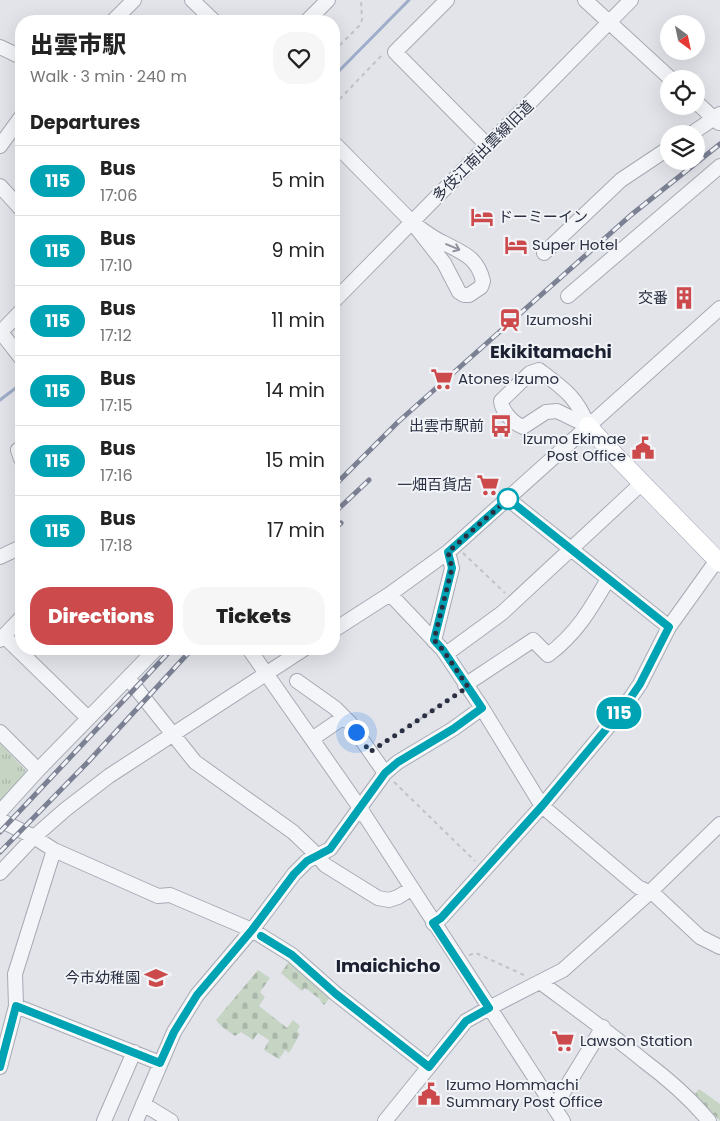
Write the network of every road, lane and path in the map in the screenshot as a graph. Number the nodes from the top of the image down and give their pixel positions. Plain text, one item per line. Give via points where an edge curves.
1 (134, 0) edge
2 (192, 0) edge
3 (361, 0) edge
4 (447, 0) edge
5 (585, 0) edge
6 (631, 0) edge
7 (326, 1) edge
8 (119, 15) edge
9 (208, 15) edge
10 (313, 15) edge
11 (609, 23) junction
12 (340, 45) edge
13 (0, 47) edge
14 (15, 54) edge
15 (661, 70) edge
16 (705, 109) edge
17 (718, 118) edge
18 (15, 125) edge
19 (705, 125) edge
20 (0, 146) edge
21 (488, 146) junction
22 (340, 149) edge
23 (660, 154) edge
24 (720, 166) edge
25 (0, 186) edge
26 (15, 202) edge
27 (412, 222) junction
28 (544, 252) dead end
29 (340, 295) edge
30 (568, 296) dead end
31 (720, 308) edge
32 (15, 317) edge
33 (0, 332) edge
34 (15, 351) edge
35 (588, 426) junction
36 (642, 483) junction
37 (508, 499) junction
38 (451, 549) junction
39 (570, 549) junction
40 (15, 550) edge
41 (0, 558) edge
42 (718, 561) edge
43 (608, 579) junction
44 (390, 594) junction
45 (514, 601) junction
46 (15, 624) edge
47 (340, 626) edge
48 (669, 627) junction
49 (2, 638) edge
50 (434, 640) junction
51 (15, 650) edge
52 (446, 654) junction
53 (20, 655) edge
54 (150, 655) edge
55 (254, 655) edge
56 (294, 655) edge
57 (267, 672) junction
58 (128, 678) junction
59 (297, 681) dead end
60 (466, 686) junction
61 (482, 708) junction
62 (344, 717) junction
63 (88, 718) junction
64 (0, 732) edge
65 (173, 733) junction
66 (312, 739) junction
67 (370, 752) junction
68 (38, 770) junction
69 (385, 773) junction
70 (542, 806) junction
71 (360, 808) junction
72 (0, 812) edge
73 (0, 820) edge
74 (720, 824) edge
75 (34, 837) junction
76 (54, 850) junction
77 (317, 854) junction
78 (484, 870) junction
79 (0, 873) edge
80 (412, 889) junction
81 (649, 893) junction
82 (433, 923) junction
83 (252, 930) junction
84 (720, 947) edge
85 (457, 959) junction
86 (540, 982) junction
87 (16, 1006) junction
88 (489, 1008) junction
89 (604, 1027) junction
90 (134, 1052) junction
91 (160, 1063) junction
92 (0, 1067) edge
93 (429, 1067) junction
94 (143, 1104) junction
95 (556, 1115) edge
96 (104, 1121) edge
97 (136, 1121) edge
98 (171, 1121) edge
99 (385, 1121) edge
100 (709, 1121) edge

1 - 8 street
2 - 9 street
3 - 12 path via 360,25
4 - 21 street via 395,52
5 - 11 street
6 - 11 street, 多伎江南出雲線旧道
7 - 10 street
11 - 15 street
11 - 21 street, 多伎江南出雲線旧道
13 - 14 street
16 - 17 street
17 - 19 street
18 - 20 street
21 - 27 street, 多伎江南出雲線旧道
22 - 27 street
23 - 28 street via 621,180
24 - 30 street
25 - 26 street
27 -> 27 street via 472,259 481,271 481,287 469,295 459,292 444,263
27 - 29 street, 多伎江南出雲線旧道
31 - 35 street
32 - 33 street
33 - 34 street
35 - 35 street via 557,410 546,412 523,427 516,425 502,408 501,401 530,373 539,370 564,388 581,408
35 - 36 main road
35 - 37 street
36 - 39 street
36 - 42 main road
37 - 38 street
37 - 39 street
38 - 44 street
38 - 45 path
38 - 50 street via 452,568
39 - 43 street
39 - 45 street
40 - 41 street
42 - 48 street
43 - 48 street
43 - 60 street via 584,619 548,656 533,640
44 - 47 street
44 - 50 street
45 - 52 street
46 - 49 street
48 - 70 street via 640,684 623,709
49 - 51 street
50 - 52 street
52 - 60 street
53 - 63 street
54 - 58 street
55 - 57 street
56 - 57 street
57 - 65 street
57 - 66 street
58 - 63 street
58 - 65 street
59 - 62 street
60 - 61 street
60 - 67 path
61 - 69 street
61 - 70 street
62 - 66 street
62 - 67 street
63 - 68 street
64 - 68 street
65 - 75 street via 109,776
65 - 77 street via 195,762 293,832
66 - 71 street
67 - 69 street
68 - 72 street
69 - 71 street
69 - 78 path
70 - 78 street
70 - 81 street
71 - 77 street via 330,849
71 - 80 street
73 - 75 street
74 - 81 street
75 - 76 street
75 - 79 street
76 - 83 street via 158,896 170,895
76 - 87 street via 15,974
77 - 80 street via 325,865 378,898 398,898
77 - 83 street via 294,874
78 - 82 street
80 - 82 street
81 - 84 street via 700,937
81 - 86 street via 562,970
82 - 85 street
83 - 91 street via 197,995 174,1032
83 - 93 street via 292,955
85 - 86 path via 476,953
85 - 88 street
86 - 88 street
86 - 89 street
87 - 90 street
87 - 92 street
88 - 93 street via 466,1021
88 - 95 street
89 - 95 street via 559,1099
89 - 100 street via 674,1085
90 - 91 street
90 - 96 street
91 - 94 street
93 - 99 street
94 - 97 street
94 - 98 street

